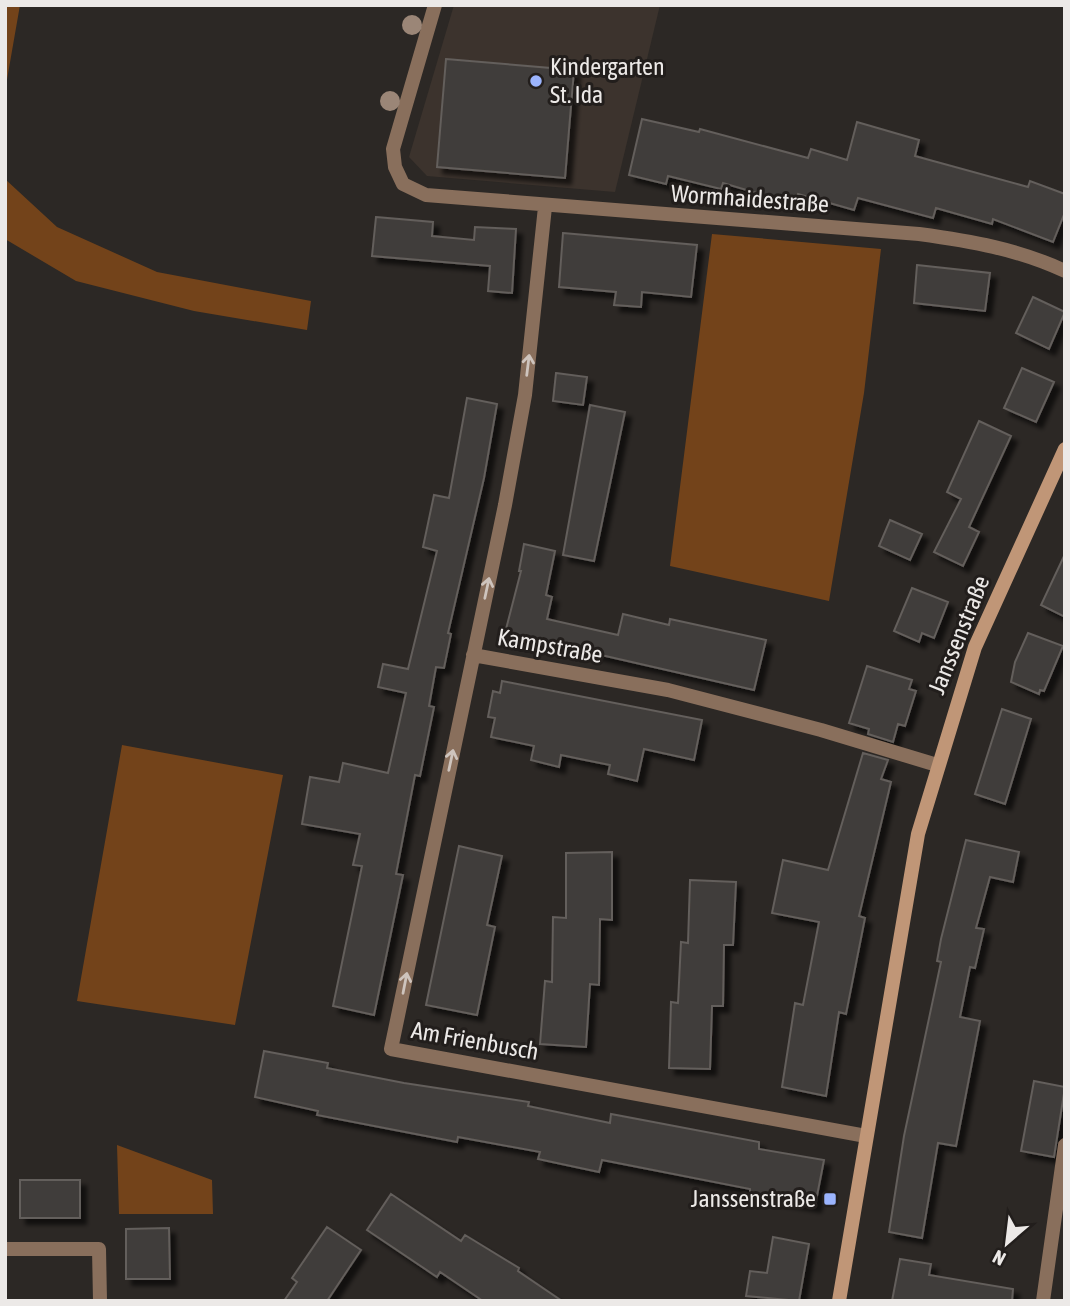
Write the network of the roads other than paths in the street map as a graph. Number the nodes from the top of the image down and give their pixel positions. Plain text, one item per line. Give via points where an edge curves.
1 (435, 5) edge
2 (545, 206) junction
3 (1065, 271) edge
4 (1065, 449) edge
5 (473, 655) junction
6 (937, 765) junction
7 (866, 1136) junction
8 (1065, 1146) edge
9 (5, 1249) edge
10 (100, 1301) edge
11 (839, 1301) edge
12 (1043, 1301) edge

1 - 2 street, Wormhaidestraße via 393,149 403,184 426,195
2 - 3 street, Wormhaidestraße via 919,234 980,243
5 -> 2 street, Kampstraße via 525,396
4 - 6 main road, Janssenstraße via 975,647
5 - 6 street, Kampstraße via 668,690
7 -> 5 street, Am Frienbusch via 391,1049
6 - 7 main road, Janssenstraße via 905,901
7 - 11 main road, Janssenstraße
8 - 12 street
9 - 10 street via 99,1249

